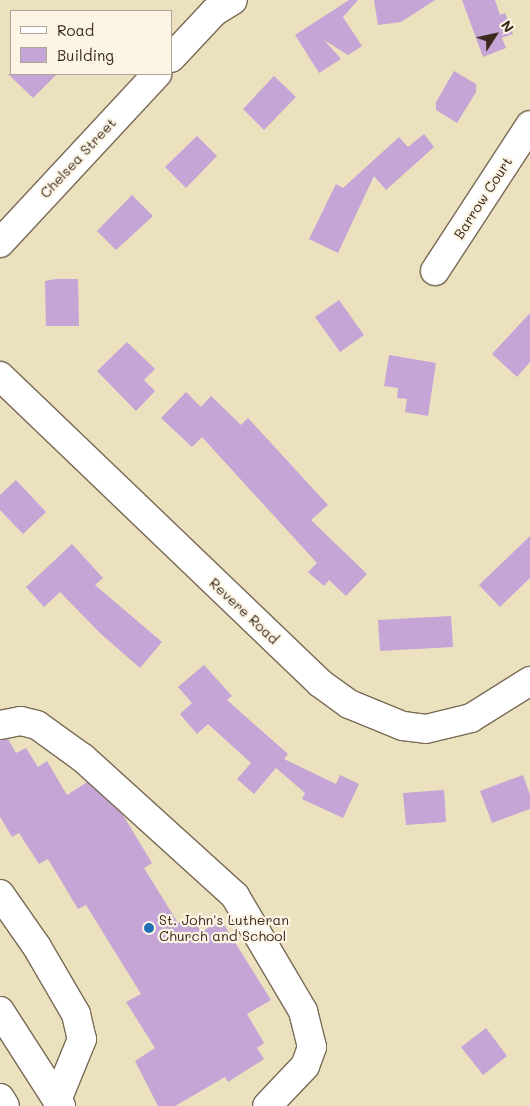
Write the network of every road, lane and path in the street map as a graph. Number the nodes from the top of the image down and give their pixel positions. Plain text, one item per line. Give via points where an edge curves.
1 (218, 4) edge
2 (172, 57) edge
3 (156, 75) edge
4 (530, 125) edge
5 (0, 243) edge
6 (435, 271) dead end
7 (0, 376) edge
8 (530, 681) edge
9 (0, 725) edge
10 (0, 894) edge
11 (0, 1012) edge
12 (0, 1098) edge
13 (59, 1103) edge
14 (5, 1106) edge
15 (267, 1106) edge

1 - 2 street
3 - 5 street, Chelsea Street
4 - 6 street, Barrow Court
7 - 8 street, Revere Road via 320,683 349,704 403,726 448,726 470,718
9 - 15 street via 21,721 37,725 83,758 236,896 303,1011 312,1047 305,1066
10 - 13 street via 76,1014 82,1039
11 - 13 street
12 - 14 street

